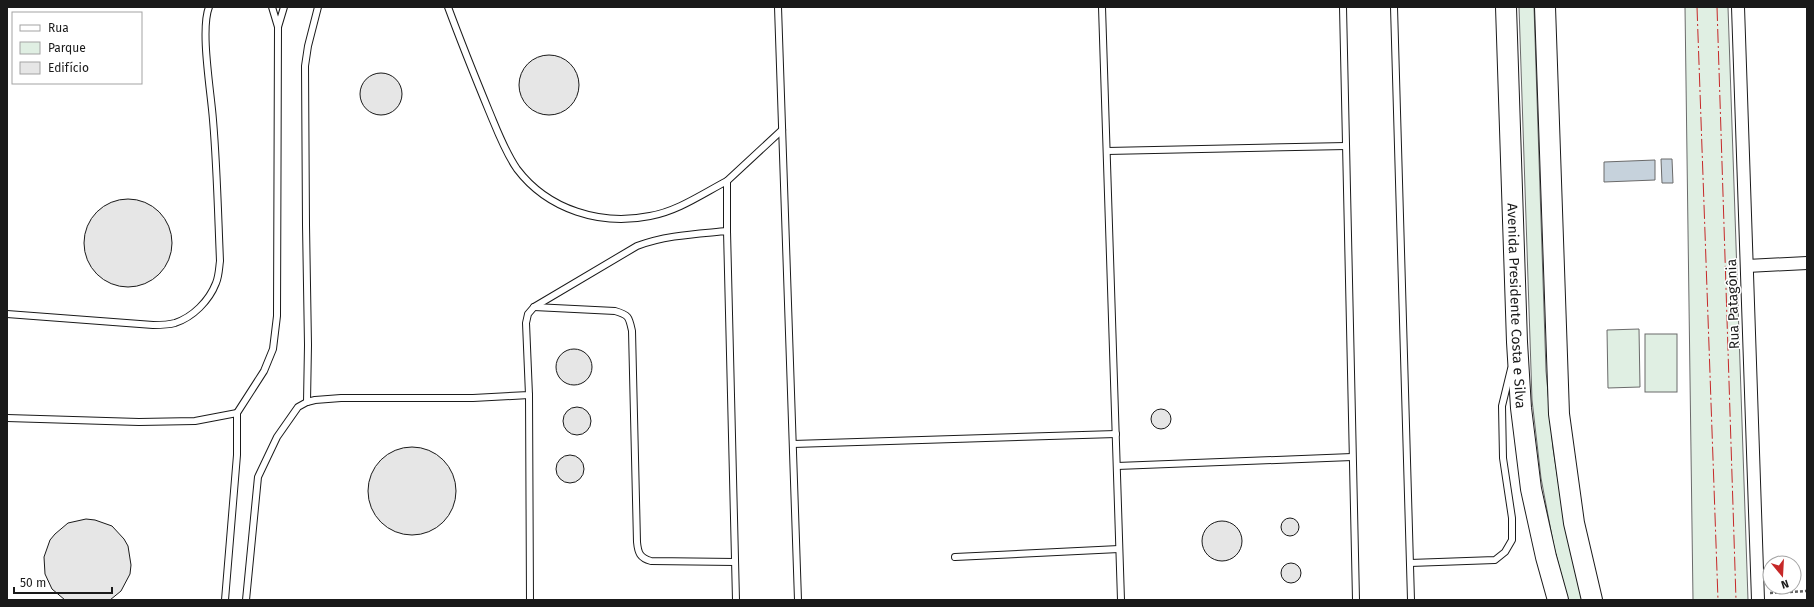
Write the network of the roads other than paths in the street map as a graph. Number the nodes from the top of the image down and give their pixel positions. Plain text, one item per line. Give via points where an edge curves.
1 (209, 7) edge
2 (272, 7) edge
3 (284, 7) edge
4 (318, 7) edge
5 (448, 7) edge
6 (778, 7) edge
7 (1102, 7) edge
8 (1344, 7) edge
9 (1394, 7) edge
10 (1506, 7) edge
11 (1545, 7) edge
12 (1738, 7) edge
13 (278, 27) junction
14 (782, 130) junction
15 (1346, 146) junction
16 (1107, 151) junction
17 (727, 181) junction
18 (727, 231) junction
19 (1807, 263) edge
20 (1747, 266) junction
21 (534, 307) junction
22 (7, 314) edge
23 (1517, 342) junction
24 (529, 395) junction
25 (307, 402) junction
26 (237, 413) junction
27 (7, 418) edge
28 (1116, 434) junction
29 (793, 444) junction
30 (1352, 457) junction
31 (1117, 466) junction
32 (1119, 550) junction
33 (955, 557) dead end
34 (735, 562) junction
35 (1410, 563) junction
36 (1758, 597) edge
37 (225, 600) edge
38 (246, 600) edge
39 (530, 600) edge
40 (736, 600) edge
41 (798, 600) edge
42 (1121, 600) edge
43 (1356, 600) edge
44 (1411, 600) edge
45 (1558, 600) edge
46 (1592, 600) edge

1 - 22 lane via 206,13 206,30 220,261 217,282 211,294 200,308 188,317 173,323 153,325
2 - 13 lane
3 - 13 lane
4 - 25 lane via 305,66
5 - 17 lane via 501,138 517,169 541,193 567,209 595,217 622,220 651,216 678,207
6 - 14 lane
7 - 16 lane
8 - 15 lane
9 - 35 lane
10 - 23 highway, Avenida Presidente Costa e Silva
11 - 46 highway via 1559,414 1573,516
12 - 20 street, Rua Patagônia
13 - 26 lane via 277,316 274,349 264,371
14 - 17 lane
14 - 29 lane
15 - 16 lane
15 - 30 lane
16 - 28 lane
17 - 18 lane
18 - 21 lane via 672,236 644,243
18 - 34 lane
19 - 20 street
20 - 36 street, Rua Patagônia
21 - 24 lane via 528,314 526,323
21 - 34 lane via 615,311 625,314 629,319 632,331 638,551 643,559 651,562
23 - 35 lane via 1502,406 1503,458 1512,518 1512,540 1505,552 1495,560
23 - 45 highway, Avenida Presidente Costa e Silva via 1525,452 1540,529
24 - 25 lane via 473,398 341,398
24 - 39 lane
25 - 38 lane via 298,407 277,437 258,477
26 - 27 lane via 194,421
26 - 37 lane via 237,455
28 - 29 lane
28 - 31 lane
29 - 41 lane
30 - 31 lane
30 - 43 lane
31 - 32 lane
32 - 33 lane
32 - 42 lane
34 - 40 lane
35 - 44 lane

